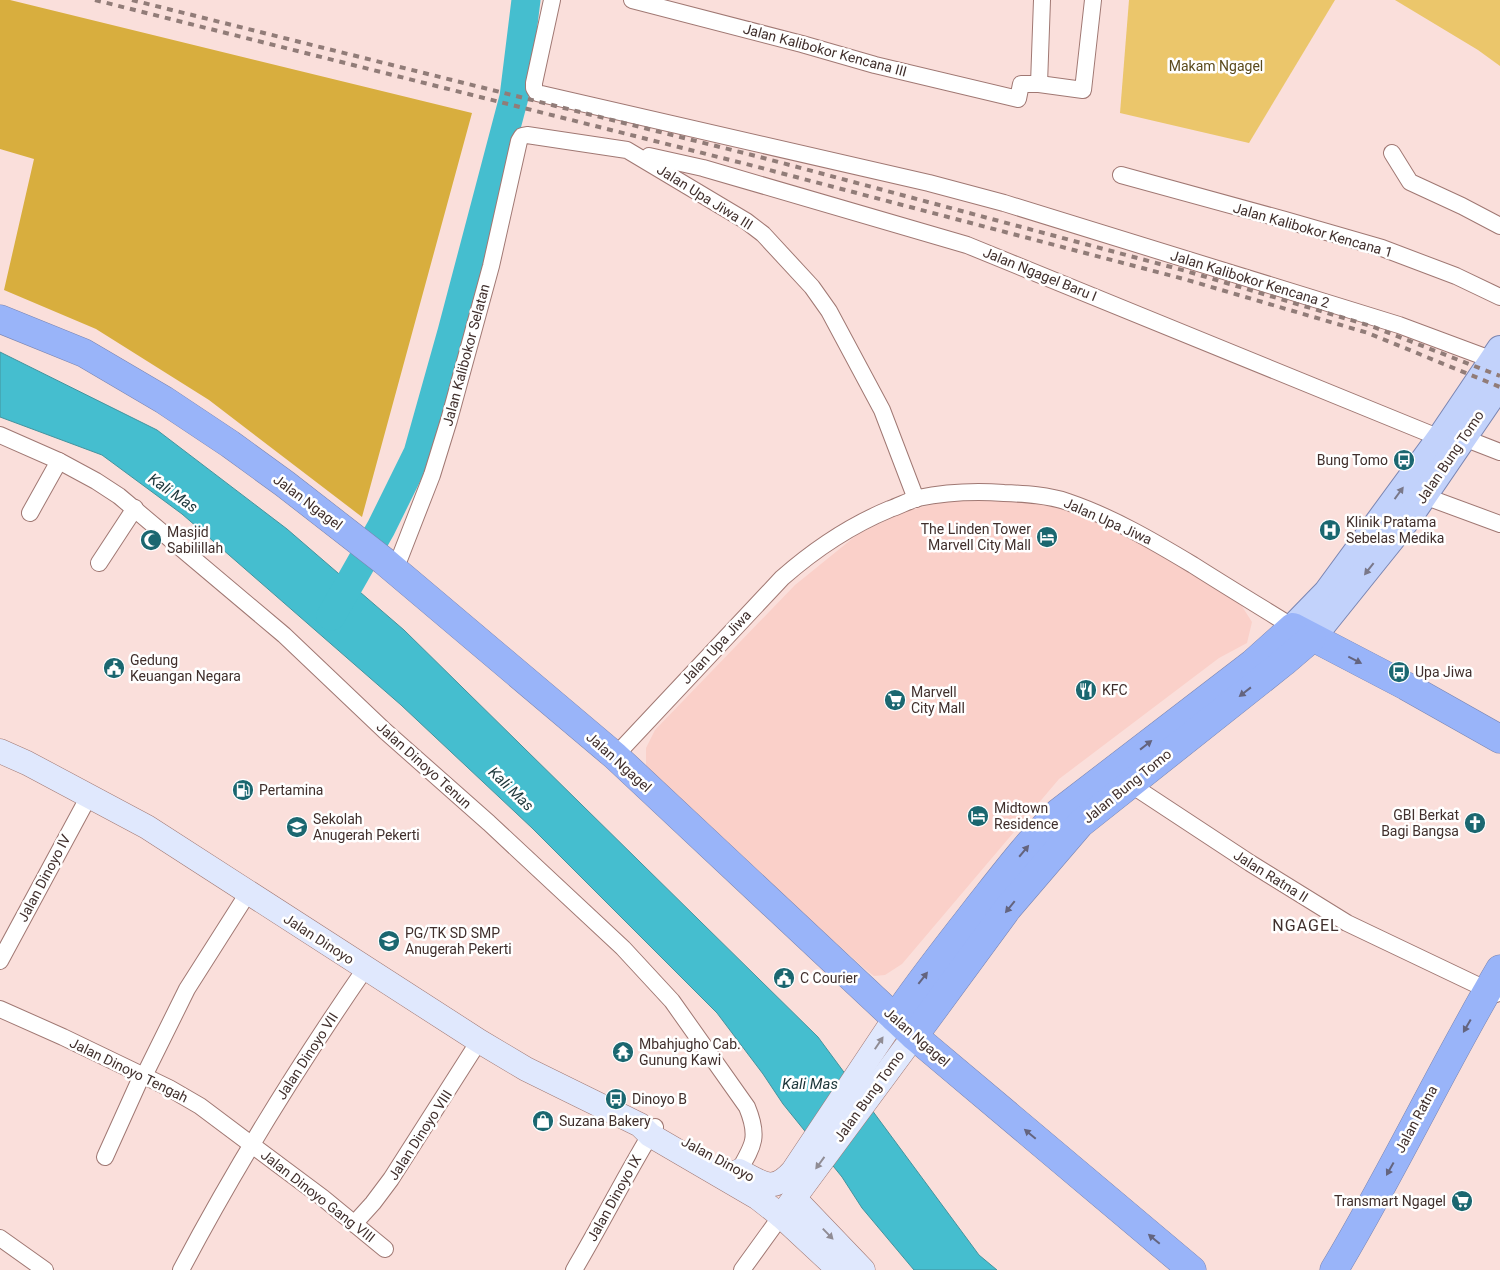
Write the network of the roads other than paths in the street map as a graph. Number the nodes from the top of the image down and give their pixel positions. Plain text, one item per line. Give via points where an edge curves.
1 (552, 0) edge
2 (632, 0) edge
3 (1042, 0) edge
4 (1093, 0) edge
5 (1039, 84) junction
6 (522, 136) joint
7 (627, 150) junction
8 (1392, 153) dead end
9 (1122, 175) dead end
10 (1500, 226) edge
11 (1500, 297) edge
12 (0, 319) edge
13 (1498, 364) edge
14 (0, 434) edge
15 (1452, 438) junction
16 (1500, 452) edge
17 (59, 461) junction
18 (1424, 496) junction
19 (916, 499) junction
20 (135, 508) junction
21 (30, 513) dead end
22 (1500, 524) edge
23 (99, 563) dead end
24 (390, 566) junction
25 (1302, 632) junction
26 (1500, 738) edge
27 (0, 751) edge
28 (614, 756) junction
29 (1130, 784) junction
30 (89, 796) junction
31 (248, 893) junction
32 (0, 960) edge
33 (365, 969) junction
34 (1496, 985) edge
35 (0, 1009) edge
36 (905, 1027) junction
37 (479, 1041) junction
38 (143, 1076) junction
39 (648, 1129) junction
40 (251, 1144) junction
41 (104, 1157) dead end
42 (739, 1170) junction
43 (793, 1192) junction
44 (354, 1224) junction
45 (0, 1238) edge
46 (385, 1249) dead end
47 (45, 1270) edge
48 (181, 1270) edge
49 (574, 1270) edge
50 (742, 1270) edge
51 (839, 1270) edge
52 (863, 1270) edge
53 (1192, 1270) edge
54 (1334, 1270) edge

1 - 13 street, Jalan Kalibokor Kencana 2 via 534,83 537,93 1004,203 1399,325
2 - 5 street, Jalan Kalibokor Kencana III via 875,66 1018,98 1021,84
3 - 5 street
4 - 5 street via 1085,88
6 - 7 street, Jalan Upa Jiwa III
6 - 24 street, Jalan Kalibokor Selatan via 449,420 432,475
7 - 15 street, Jalan Ngagel Baru I via 703,168 967,244
7 - 19 street, Jalan Upa Jiwa III via 755,227 812,287 829,311 882,410
8 - 10 street via 1410,182
9 - 11 street, Jalan Kalibokor Kencana 1 via 1382,248 1456,276
12 - 24 highway, Jalan Ngagel via 84,353 164,400 230,444
13 - 15 main road, Jalan Bung Tomo
14 - 17 street, Jalan Dinoyo Tenun
15 - 16 street, Jalan Ngagel Baru I
15 - 18 main road, Jalan Bung Tomo
25 -> 15 main road, Jalan Bung Tomo via 1327,592
17 - 20 street, Jalan Dinoyo Tenun
17 - 21 street
18 - 22 street
18 -> 25 main road, Jalan Bung Tomo via 1362,578
19 - 25 street, Jalan Upa Jiwa via 982,492 1035,495 1069,502 1150,540
19 - 28 street, Jalan Upa Jiwa via 849,529 803,560 782,578
20 - 23 street
20 - 42 street, Jalan Dinoyo Tenun via 284,635 385,732 548,877 641,967 672,1001 747,1107 755,1136 752,1149
24 - 28 highway, Jalan Ngagel
25 -> 26 highway, Jalan Upa Jiwa
25 -> 29 highway, Jalan Bung Tomo via 1284,662
36 -> 25 highway, Jalan Bung Tomo via 915,989 996,884 1059,812 1253,663
27 - 30 main road, Jalan Dinoyo
28 - 36 highway, Jalan Ngagel
29 - 34 street, Jalan Ratna II via 1347,923
29 -> 36 highway, Jalan Bung Tomo via 1080,824
30 - 31 main road, Jalan Dinoyo via 147,827
30 - 32 street, Jalan Dinoyo IV
31 - 33 main road, Jalan Dinoyo
31 - 38 street via 187,989
33 - 37 main road, Jalan Dinoyo
33 - 40 street, Jalan Dinoyo VII
34 -> 54 highway, Jalan Ratna via 1438,1078
35 - 38 street, Jalan Dinoyo Tengah
36 - 43 main road, Jalan Bung Tomo
53 -> 36 highway, Jalan Ngagel
37 - 39 main road, Jalan Dinoyo via 526,1069
37 - 44 street, Jalan Dinoyo VIII via 391,1179
38 - 40 street, Jalan Dinoyo Tengah via 200,1106
38 - 41 street
39 - 42 main road, Jalan Dinoyo
39 - 43 main road, Jalan Dinoyo via 758,1198
39 - 49 street, Jalan Dinoyo IX via 603,1221
40 - 44 street, Jalan Dinoyo Gang VIII
40 - 48 street, Jalan Dinoyo VII
42 - 43 main road, Jalan Dinoyo via 761,1182 776,1184 783,1181
43 - 50 street
43 - 51 main road
43 -> 52 main road
44 - 46 street, Jalan Dinoyo Gang VIII
45 - 47 street

